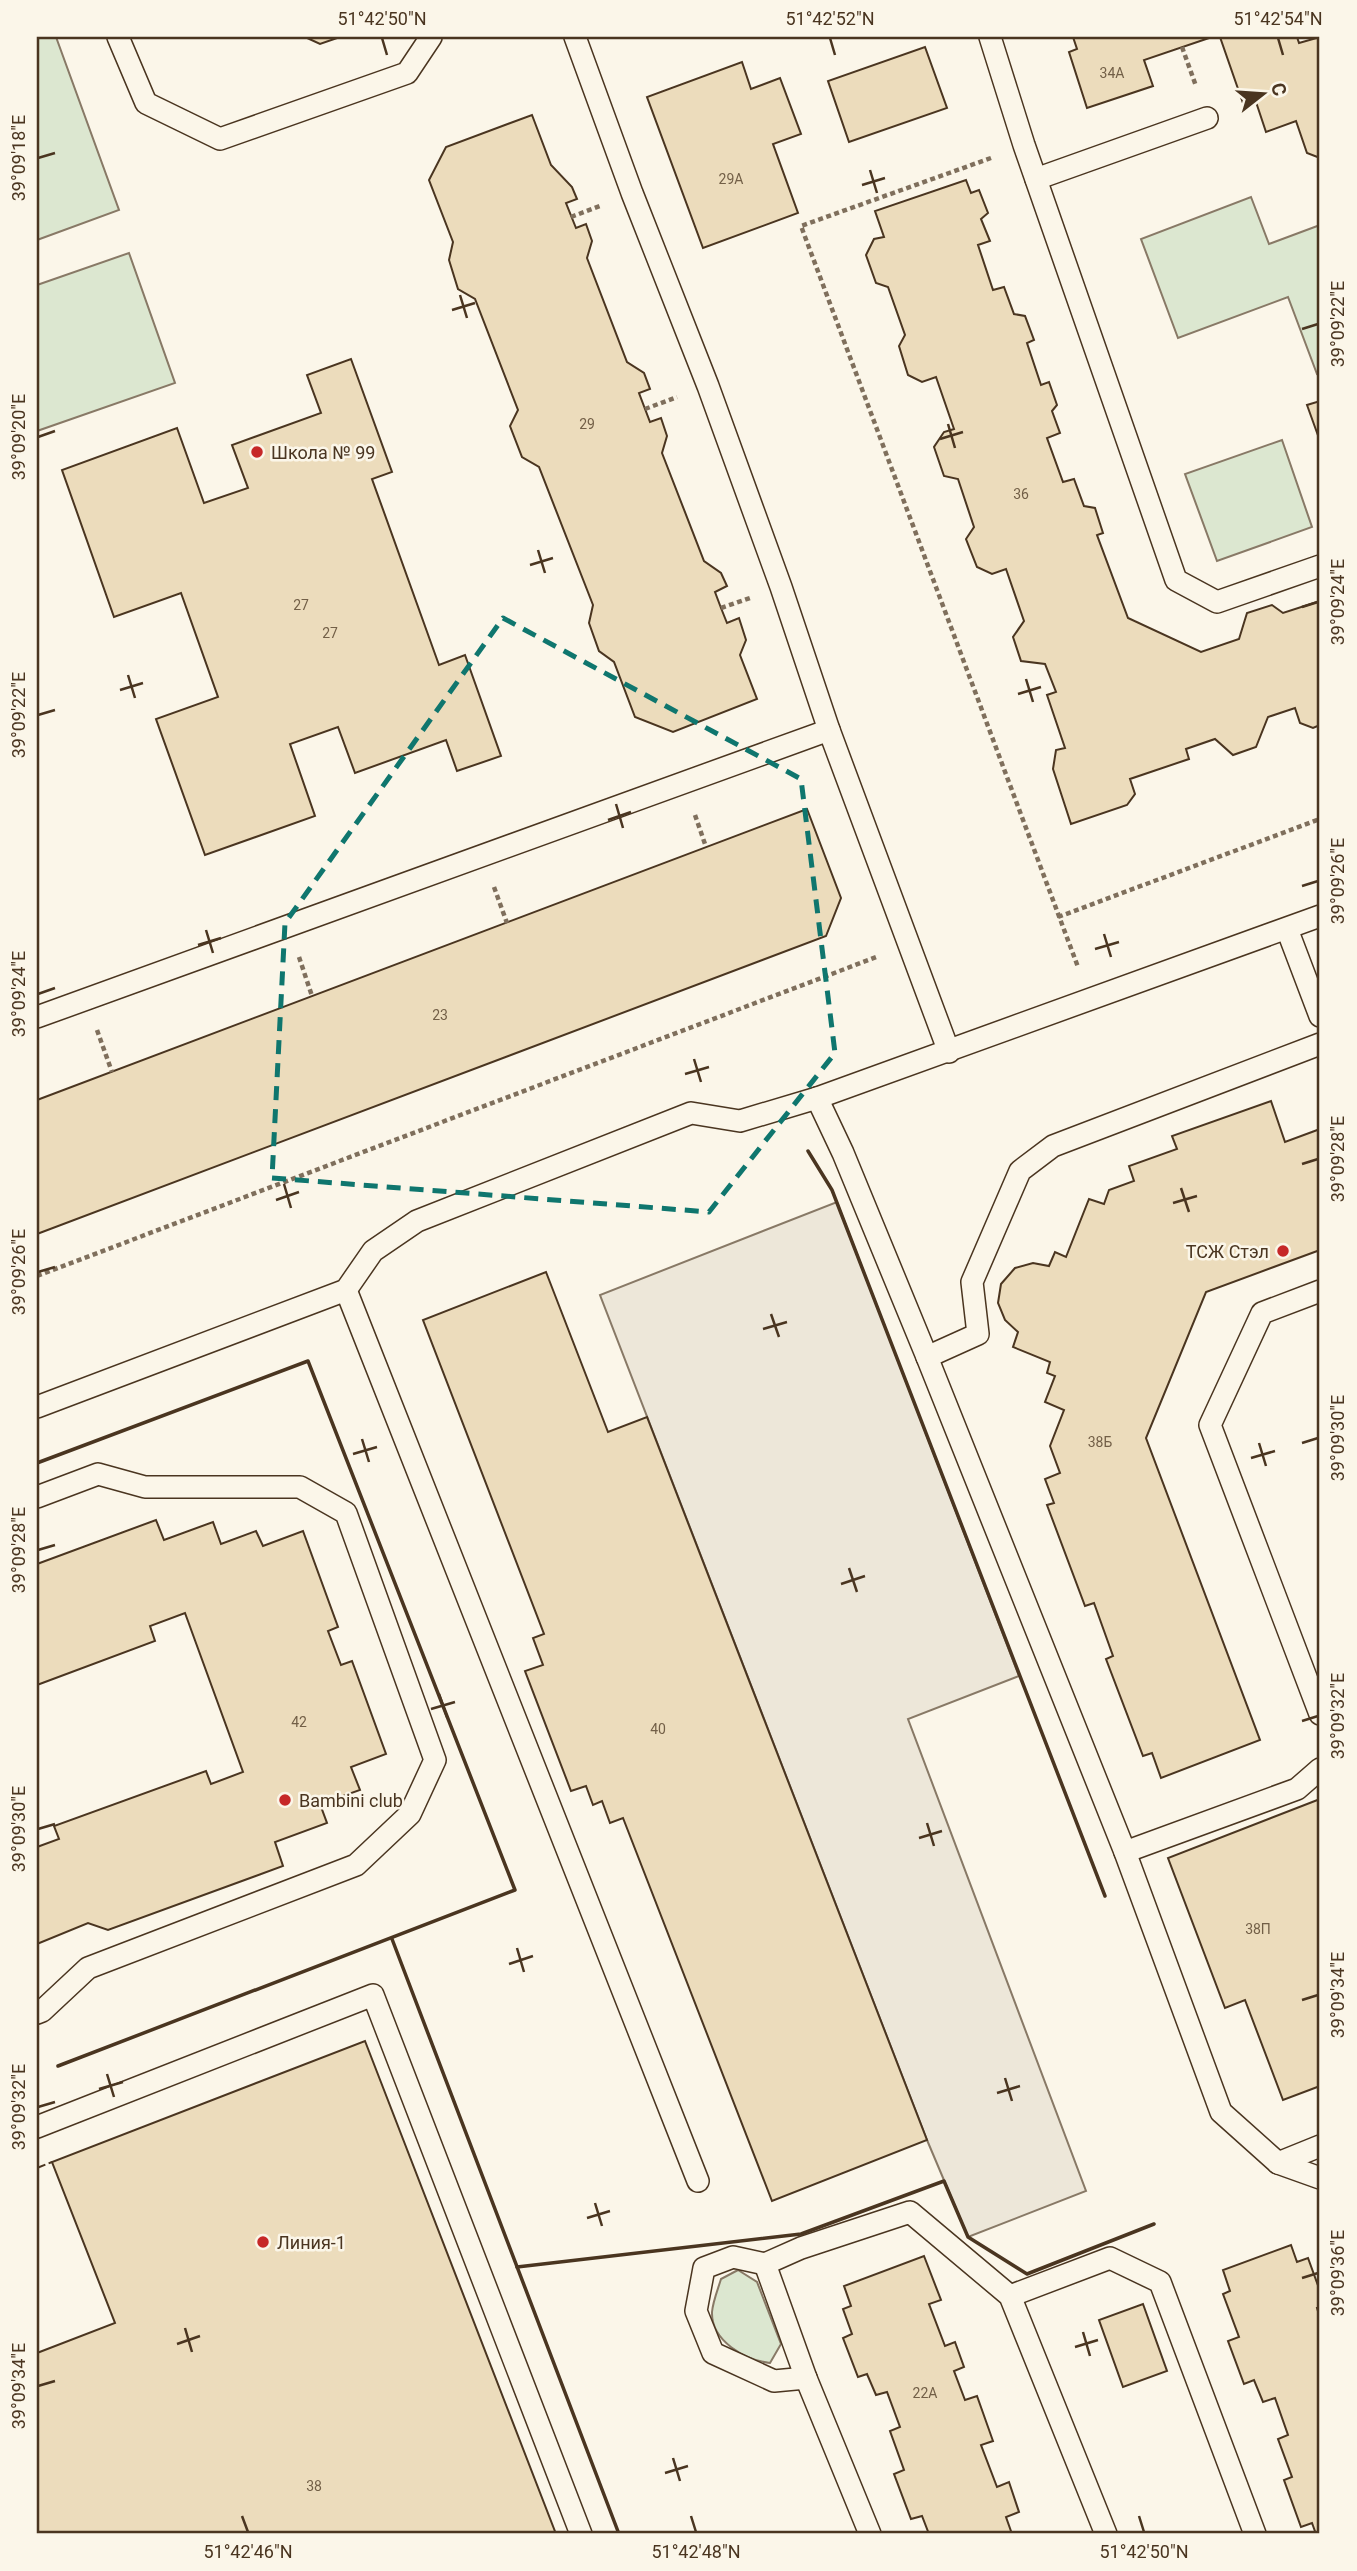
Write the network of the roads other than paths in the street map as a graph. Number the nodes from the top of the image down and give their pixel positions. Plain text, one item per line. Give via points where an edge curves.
1 (118, 37) edge
2 (431, 37) edge
3 (575, 37) edge
4 (990, 37) edge
5 (1207, 118) dead end
6 (1037, 179) junction
7 (1320, 566) edge
8 (829, 730) junction
9 (1320, 916) edge
10 (1287, 929) junction
11 (1320, 1016) edge
12 (37, 1017) edge
13 (1320, 1044) edge
14 (949, 1052) junction
15 (817, 1098) junction
16 (345, 1290) junction
17 (1320, 1291) edge
18 (927, 1357) junction
19 (37, 1406) edge
20 (37, 1497) edge
21 (1320, 1714) edge
22 (1320, 1769) edge
23 (1125, 1852) junction
24 (37, 2013) edge
25 (37, 2127) edge
26 (1320, 2146) edge
27 (1278, 2162) junction
28 (1320, 2178) edge
29 (698, 2182) dead end
30 (765, 2264) junction
31 (1010, 2296) junction
32 (806, 2378) junction
33 (581, 2534) edge
34 (870, 2534) edge
35 (1106, 2534) edge
36 (1255, 2534) edge

1 - 2 lane via 146,103 220,139 407,73
3 - 8 lane via 781,587
4 - 6 lane
5 - 6 lane
6 - 7 lane via 1176,580 1217,602
8 - 12 lane
8 - 14 lane
9 - 10 lane
10 - 11 lane
10 - 14 lane
13 - 18 lane via 1054,1146 1020,1171 972,1282 978,1334
14 - 15 lane
15 - 16 lane via 740,1121 691,1114 417,1222 373,1251
15 - 18 lane
16 - 19 lane
16 - 29 lane
17 - 21 lane via 1262,1313 1210,1425
18 - 23 lane
20 - 24 lane via 99,1474 145,1487 300,1487 346,1513 435,1760 410,1814 356,1865 88,1968
22 - 23 lane via 1297,1789
23 - 27 lane via 1221,2112
25 - 33 lane via 373,1995
26 - 27 lane
27 - 28 lane
30 - 31 lane via 910,2212
30 - 32 lane
30 - 32 lane via 733,2257 704,2268 696,2311 713,2353 774,2381
31 - 35 lane
31 - 36 lane via 1110,2258 1160,2282
32 - 34 lane

